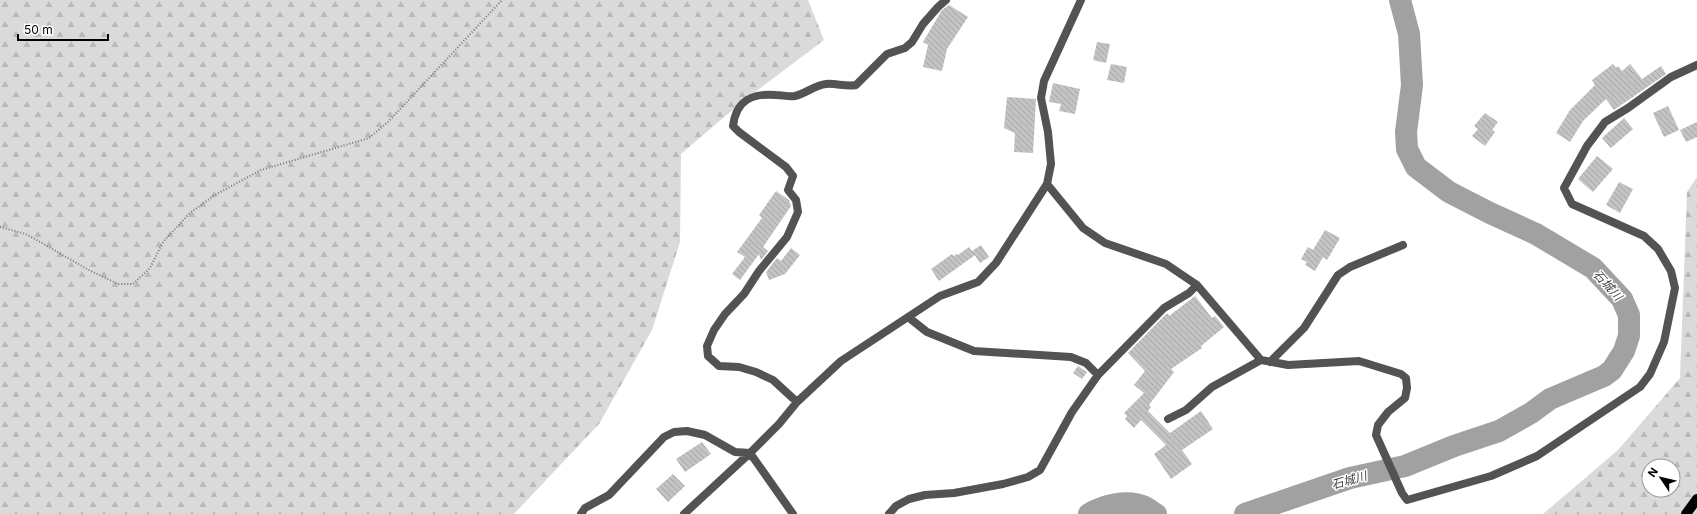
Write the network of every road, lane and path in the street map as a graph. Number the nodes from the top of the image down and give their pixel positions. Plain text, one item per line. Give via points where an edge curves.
1 (502, 0) edge
2 (946, 0) edge
3 (1081, 0) edge
4 (1697, 65) edge
5 (1047, 184) junction
6 (0, 227) edge
7 (1403, 245) dead end
8 (1197, 285) junction
9 (908, 317) junction
10 (1261, 360) junction
11 (1270, 362) junction
12 (1098, 375) junction
13 (797, 402) junction
14 (1168, 419) dead end
15 (750, 453) junction
16 (1697, 499) edge
17 (581, 514) edge
18 (684, 514) edge
19 (794, 514) edge
20 (889, 514) edge
21 (1686, 514) edge

1 - 6 path via 388,122 369,138 260,170 215,195 190,213 167,237 150,268 134,284 118,284 88,270 26,234
2 - 13 street via 923,24 912,42 905,48 887,54 856,85 825,84 794,96 757,96 743,101 739,107 733,126 786,167 793,176 788,190 796,200 798,212 787,237 714,330 707,346 708,356 718,366 739,367 773,380
3 - 5 street via 1044,81 1041,98 1051,164
4 - 11 street via 1671,77 1605,122 1587,146 1564,188 1572,204 1644,236 1658,249 1671,271 1675,288 1664,342 1650,374 1640,387 1537,456 1491,476 1407,500 1376,435 1378,425 1388,412 1405,398 1408,388 1406,378 1401,374 1359,361 1288,365
5 - 8 street via 1083,228 1105,243 1166,264
5 - 9 street via 996,262 978,282 940,296
7 - 11 street via 1350,267 1338,275 1304,328
8 - 10 street
8 - 12 street via 1164,308
9 - 12 street via 927,332 974,351 1071,357 1086,363
9 - 13 street via 841,361
10 - 11 street
10 - 14 street via 1212,387 1186,410
12 - 20 street via 1072,412 1040,470 1028,477 1003,484 909,499 896,506
13 - 15 street
15 - 17 street via 735,452 705,435 688,430 674,432 664,437 610,495 585,508
15 - 18 street
15 - 19 street
16 - 21 main road

